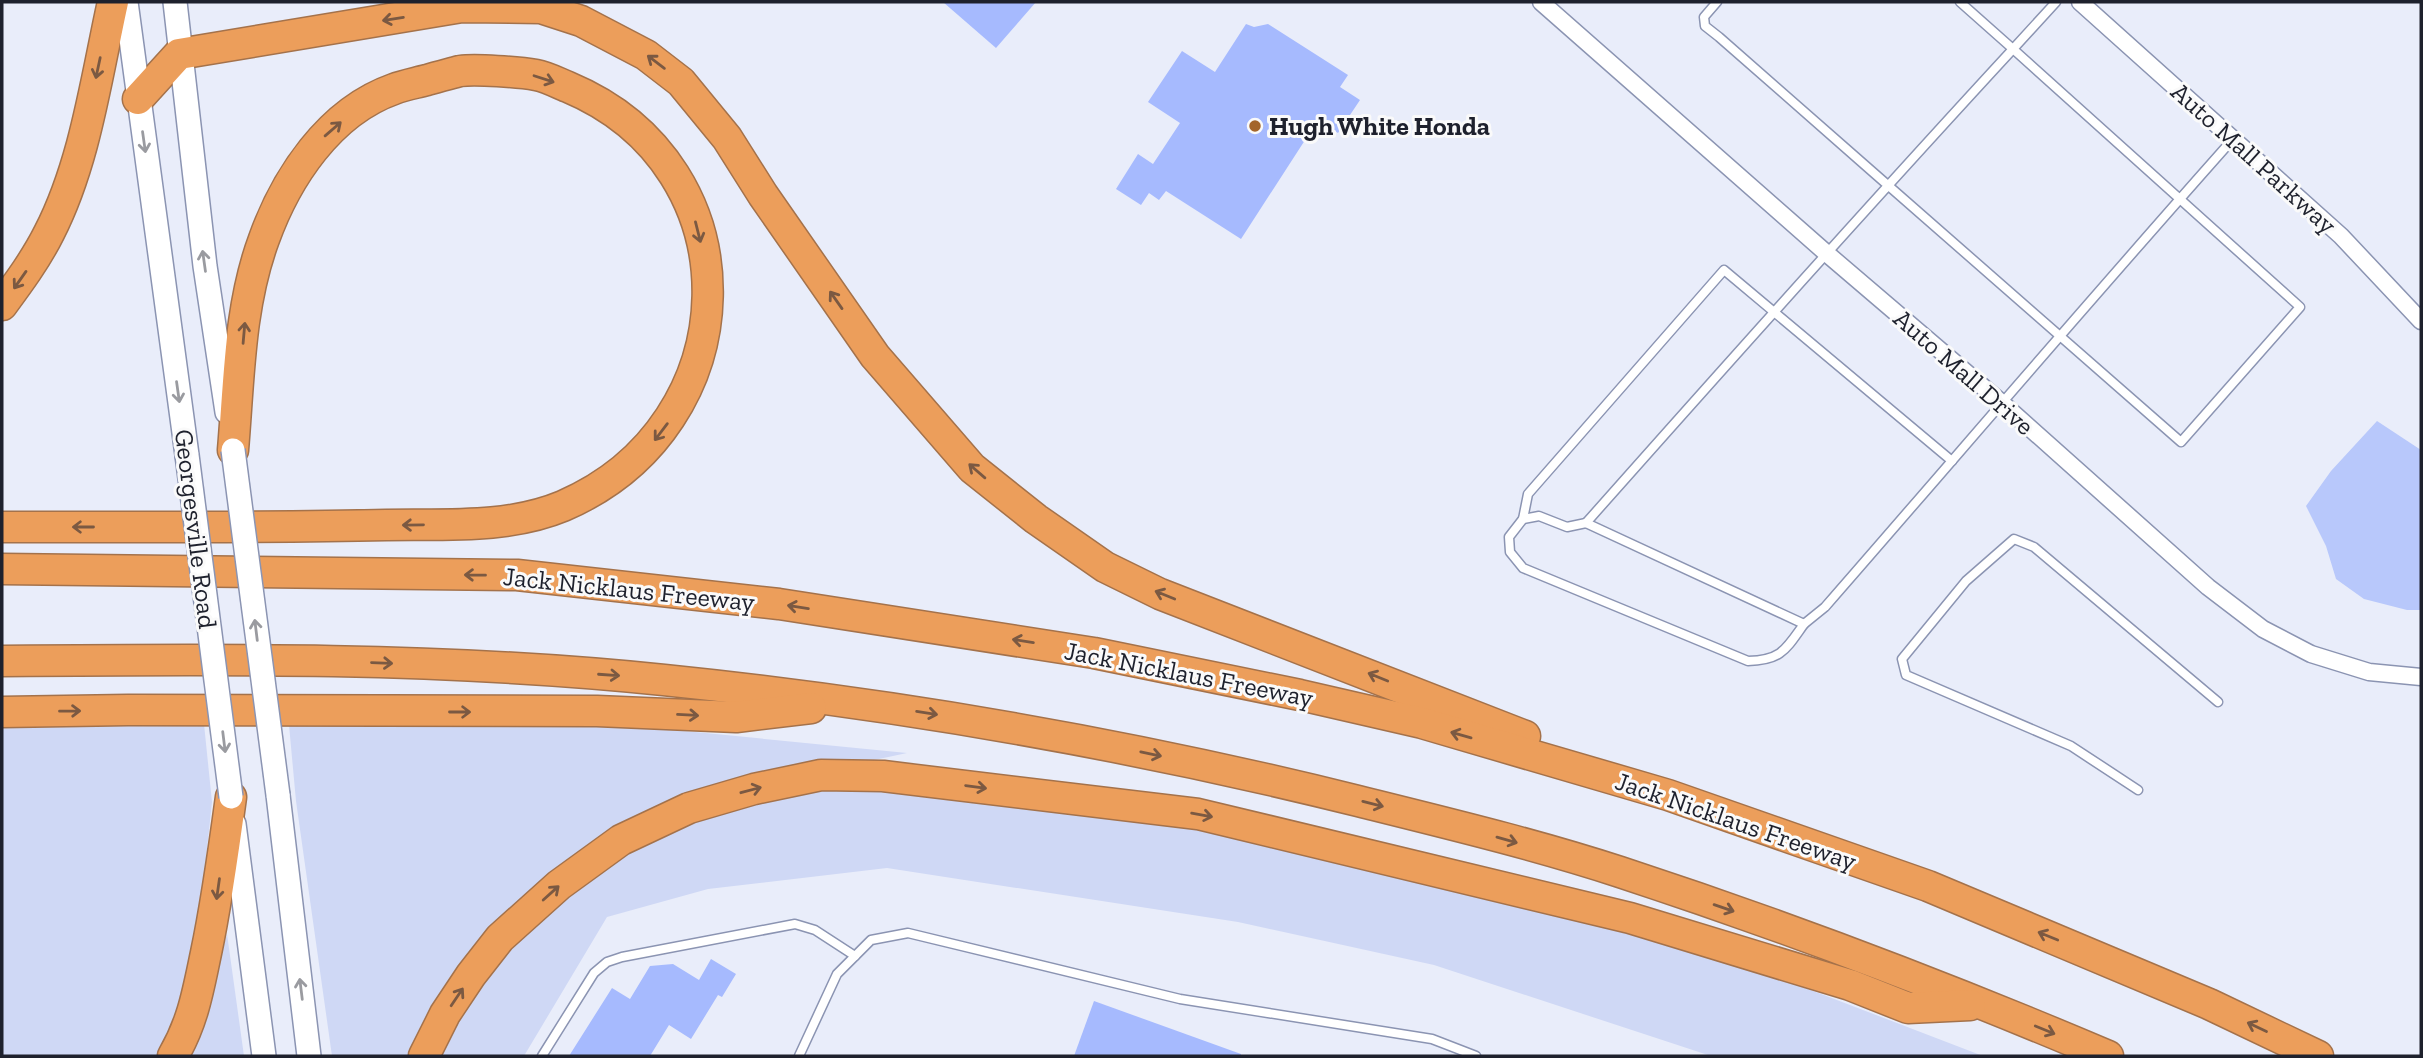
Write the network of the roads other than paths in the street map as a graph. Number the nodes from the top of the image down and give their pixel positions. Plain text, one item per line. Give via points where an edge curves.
1 (113, 2) edge
2 (126, 2) edge
3 (174, 2) edge
4 (1541, 2) edge
5 (1717, 2) edge
6 (1960, 2) edge
7 (2056, 2) edge
8 (2080, 2) edge
9 (2013, 49) junction
10 (179, 54) junction
11 (138, 99) junction
12 (2233, 139) junction
13 (1888, 185) junction
14 (2180, 199) junction
15 (1825, 252) junction
16 (2, 305) edge
17 (1775, 311) junction
18 (2421, 321) edge
19 (2059, 335) junction
20 (2003, 404) junction
21 (233, 450) junction
22 (1952, 461) junction
23 (1523, 519) junction
24 (1586, 523) junction
25 (2, 527) edge
26 (2, 569) edge
27 (1804, 624) junction
28 (2, 661) edge
29 (2421, 677) edge
30 (2218, 702) dead end
31 (860, 703) junction
32 (2, 712) edge
33 (2138, 790) dead end
34 (1668, 795) junction
35 (231, 797) junction
36 (855, 956) junction
37 (1982, 1005) junction
38 (173, 1056) edge
39 (264, 1056) edge
40 (309, 1056) edge
41 (424, 1056) edge
42 (542, 1056) edge
43 (799, 1056) edge
44 (1476, 1056) edge
45 (2108, 1056) edge
46 (2318, 1056) edge

1 -> 16 highway via 70,179 49,233
2 - 11 main road, Georgesville Road
3 - 10 main road, Georgesville Road
4 - 15 street, Auto Mall Drive
5 - 13 lane via 1704,17 1705,26
6 - 9 lane
7 - 9 lane
8 - 12 street, Auto Mall Parkway
9 - 13 lane
9 - 14 lane
10 - 11 highway
21 -> 10 main road, Georgesville Road
34 -> 10 highway via 1160,594 1105,567 1036,519 972,468 874,356 727,138 681,82 646,55 582,21 541,8 462,7
11 -> 35 main road, Georgesville Road, bridge
12 - 14 lane
12 - 18 street, Auto Mall Parkway via 2341,236
13 - 15 lane
13 - 19 lane
14 - 19 lane
14 - 19 lane via 2300,307 2181,442
15 - 17 lane
15 - 20 street, Auto Mall Drive
17 - 22 lane
17 - 23 lane via 1724,270 1528,494
17 - 24 lane
19 - 20 lane
20 - 22 lane
20 - 29 street, Auto Mall Drive via 2208,587 2263,629 2311,654 2369,672
21 -> 25 highway via 247,299 264,239 307,154 360,107 391,90 464,70 538,75 592,98 637,130 661,156 692,211 701,243 707,275 704,339 695,373 679,405 638,459 612,479 562,506 507,522
40 -> 21 main road, Georgesville Road, bridge
22 - 27 lane via 1825,607
23 - 24 lane via 1539,516 1567,527
23 - 27 lane via 1508,537 1510,552 1523,568 1748,661 1769,661 1787,648
24 - 27 lane
34 -> 26 highway, Jack Nicklaus Freeway via 1422,723 1300,695 1071,649 779,604 517,575
28 -> 31 highway via 502,667 660,679
30 - 33 lane via 2034,547 2014,539 1966,581 1902,659 1906,675 2071,746
32 -> 31 highway via 597,711 736,717
31 -> 37 highway via 1099,742 1441,821 1705,901
46 -> 34 highway, Jack Nicklaus Freeway via 2196,998 1928,886
35 -> 38 highway via 216,905 194,1012
35 - 39 main road, Georgesville Road
36 - 42 lane via 815,930 795,924 622,957 594,973
36 - 43 lane via 837,974
36 - 44 lane via 870,940 908,933 1180,999 1432,1039
41 -> 37 highway via 445,1014 500,939 559,885 621,840 689,808 821,775 883,776 1198,814 1630,918 1850,985 1908,1008
37 -> 45 highway

